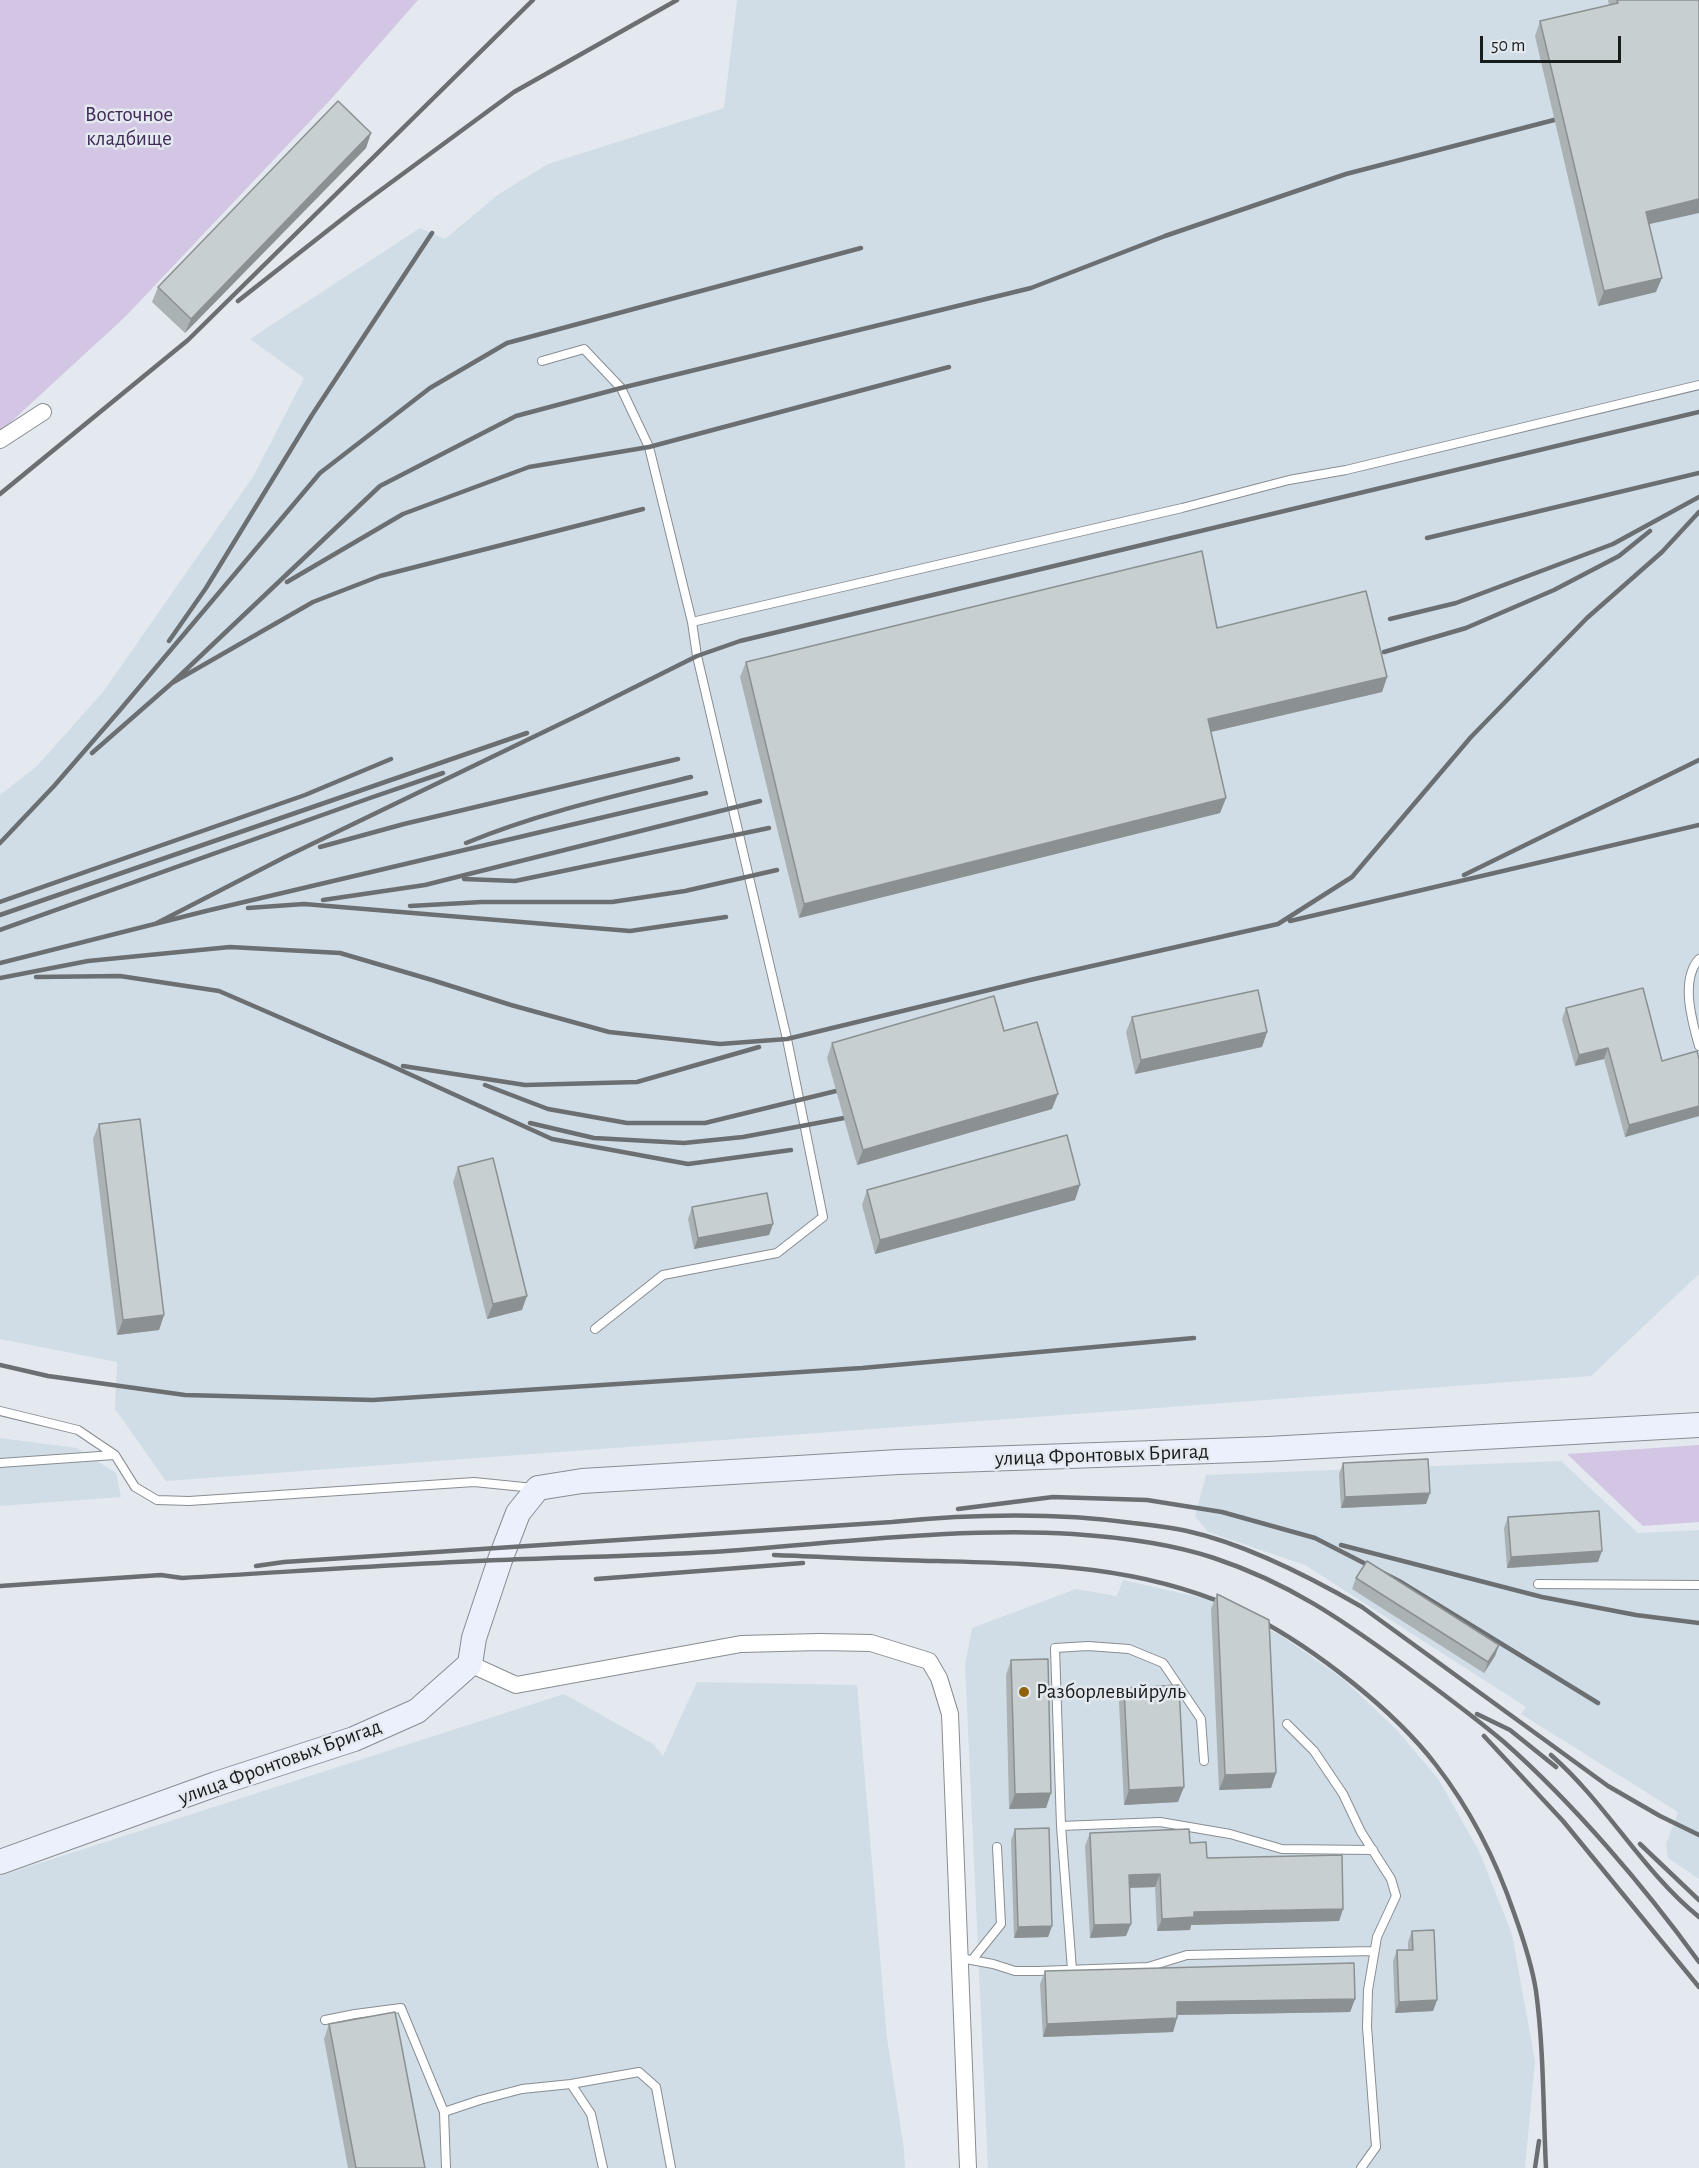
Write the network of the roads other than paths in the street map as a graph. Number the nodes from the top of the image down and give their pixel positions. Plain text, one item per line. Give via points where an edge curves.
1 (542, 362) dead end
2 (1699, 385) edge
3 (43, 412) dead end
4 (0, 440) edge
5 (692, 622) junction
6 (1699, 959) edge
7 (1699, 1046) edge
8 (594, 1329) dead end
9 (0, 1411) edge
10 (1699, 1425) edge
11 (115, 1455) junction
12 (0, 1462) edge
13 (538, 1488) junction
14 (1538, 1584) dead end
15 (1699, 1585) edge
16 (470, 1664) junction
17 (1287, 1724) dead end
18 (1204, 1761) dead end
19 (1061, 1826) junction
20 (997, 1848) dead end
21 (1373, 1850) junction
22 (0, 1862) edge
23 (1374, 1951) junction
24 (966, 1959) junction
25 (1072, 1970) junction
26 (325, 2020) dead end
27 (571, 2084) junction
28 (444, 2112) junction
29 (446, 2168) edge
30 (603, 2168) edge
31 (671, 2168) edge
32 (968, 2168) edge
33 (1361, 2168) edge

1 - 5 lane via 584,349 621,388 649,447
2 - 5 lane
3 - 4 street
5 - 8 lane via 787,1039 823,1217 777,1253 663,1275
6 - 7 lane via 1691,968 1689,1011
9 - 11 lane via 78,1430
10 - 13 main road, улица Фронтовых Бригад via 1268,1449 886,1463 582,1481
11 - 12 lane
11 - 13 lane via 135,1487 157,1500 474,1482
13 - 16 main road via 518,1513 489,1587
14 - 15 lane
16 - 22 main road, улица Фронтовых Бригад via 417,1711 354,1739
16 - 24 street via 516,1684 741,1644 871,1643 929,1661 939,1678 950,1714
17 - 21 lane via 1314,1751
18 - 19 lane via 1201,1719 1163,1663 1129,1649 1055,1648
19 - 21 lane via 1160,1822 1230,1834 1282,1849
19 - 25 lane
20 - 24 lane via 1001,1924
21 - 23 lane via 1391,1879 1396,1896
23 - 25 lane via 1187,1955 1148,1967
23 - 33 lane via 1367,2027 1376,2147
24 - 25 lane via 1015,1971
24 - 32 street
26 - 28 lane via 401,2008
27 - 28 lane via 522,2089
27 - 30 lane via 591,2114
27 - 31 lane via 639,2072 656,2087
28 - 29 lane

